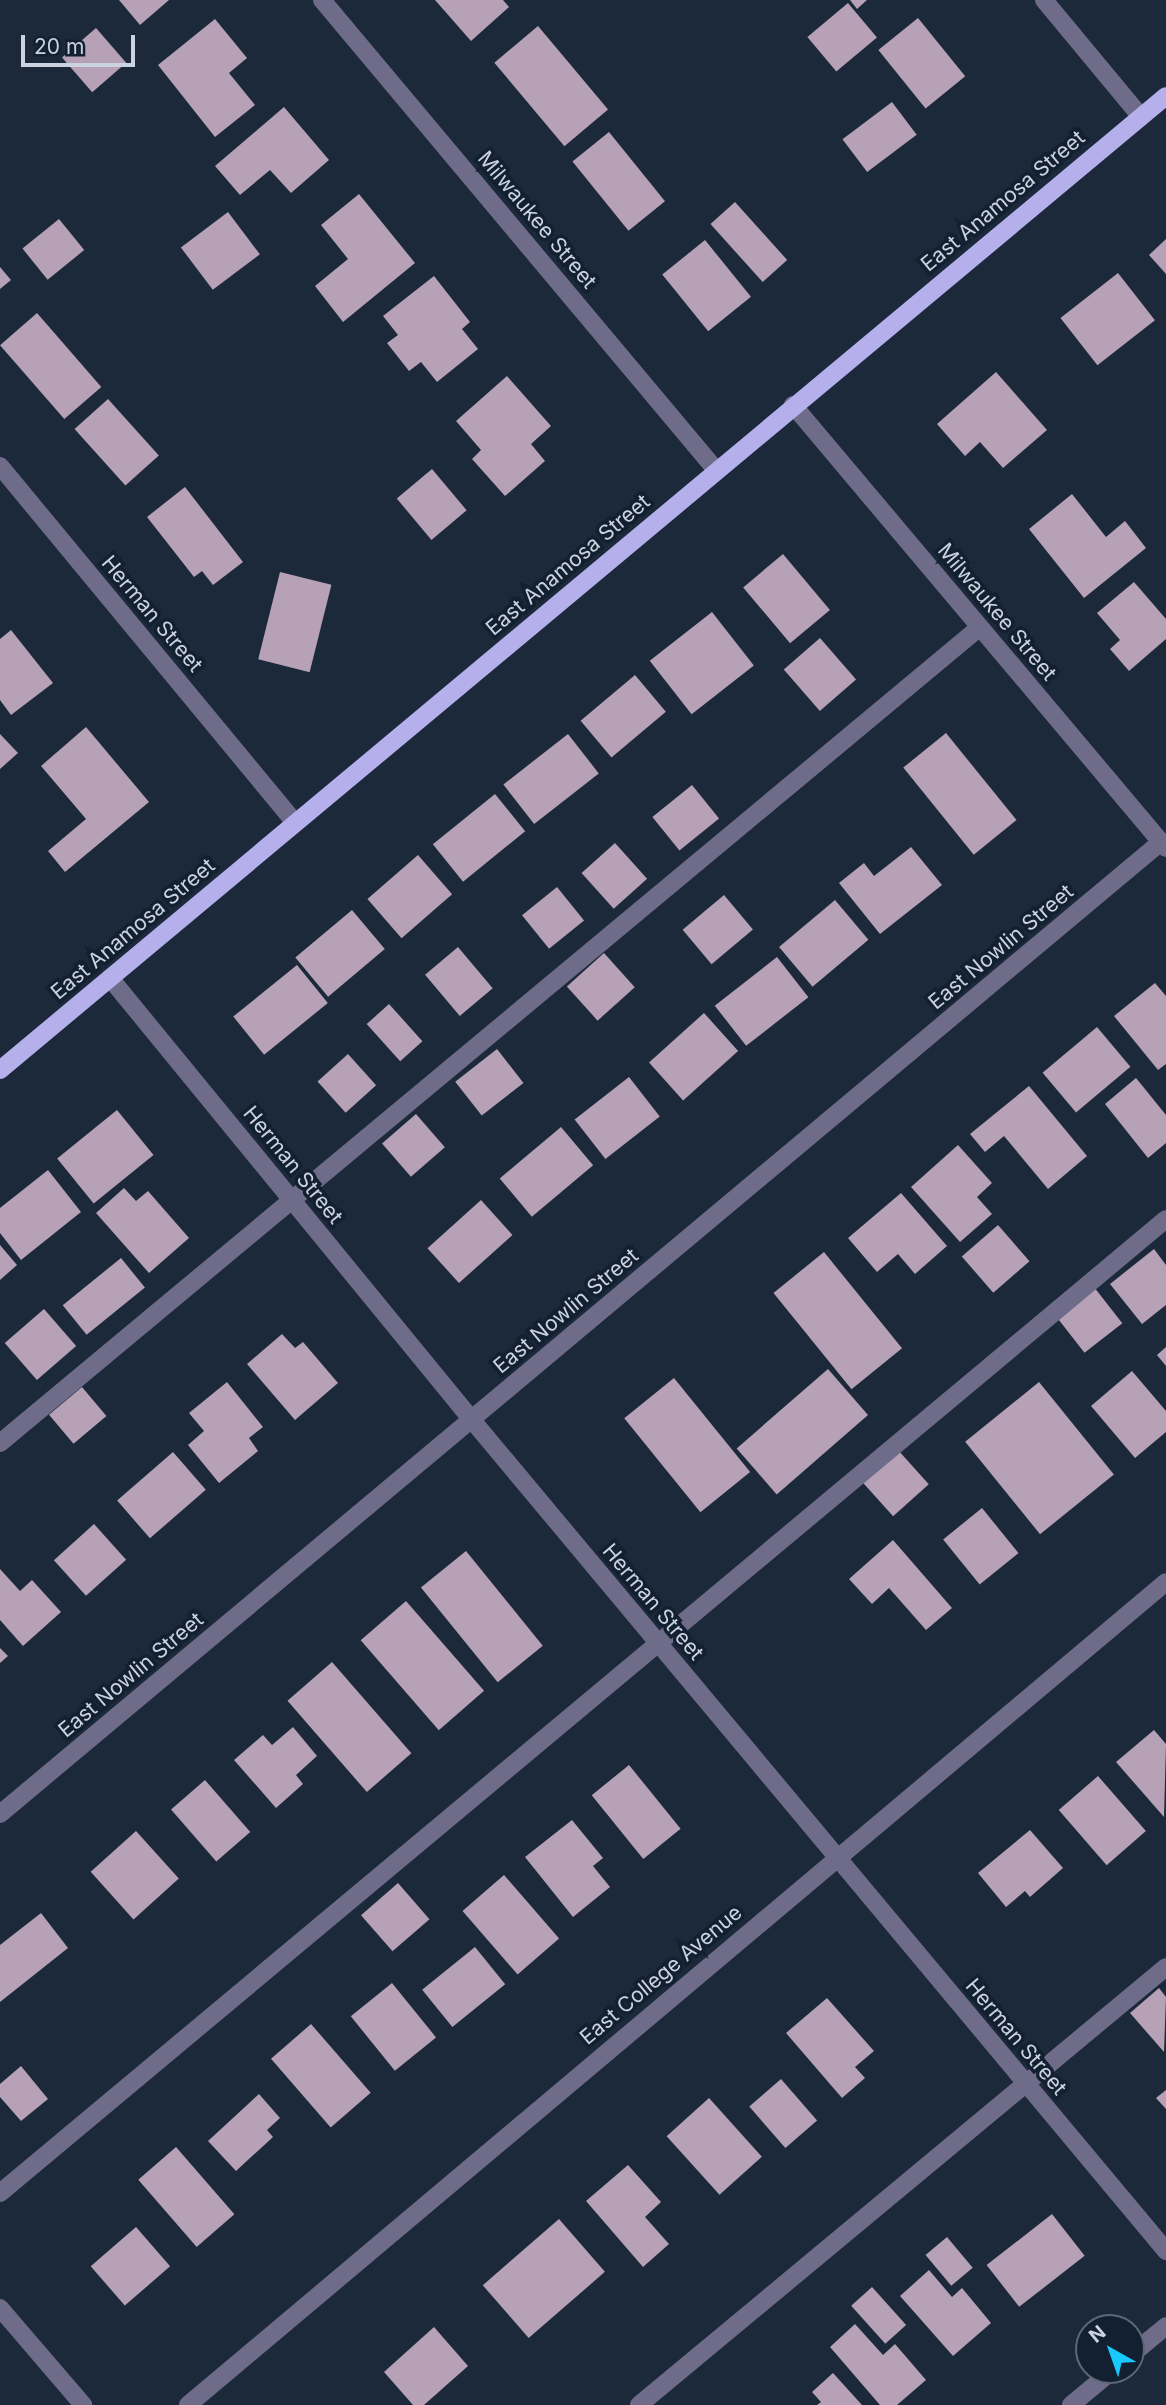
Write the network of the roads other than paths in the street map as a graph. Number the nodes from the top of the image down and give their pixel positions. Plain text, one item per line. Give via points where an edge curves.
1 (322, 0) edge
2 (1044, 0) edge
3 (1166, 96) edge
4 (1141, 117) junction
5 (793, 405) junction
6 (0, 466) edge
7 (716, 470) junction
8 (980, 627) junction
9 (295, 823) junction
10 (1164, 845) edge
11 (110, 978) junction
12 (0, 1070) edge
13 (292, 1199) junction
14 (1166, 1219) edge
15 (472, 1420) junction
16 (0, 1443) edge
17 (1166, 1582) edge
18 (657, 1642) junction
19 (0, 1814) edge
20 (835, 1857) junction
21 (1166, 1967) edge
22 (1026, 2084) junction
23 (0, 2193) edge
24 (1166, 2251) edge
25 (0, 2308) edge
26 (1166, 2326) edge
27 (1145, 2343) edge
28 (1096, 2384) edge
29 (83, 2405) edge
30 (188, 2405) edge
31 (639, 2405) edge
32 (1071, 2405) edge

1 - 7 street, Milwaukee Street
2 - 4 street
3 - 4 main road, East Anamosa Street
4 - 5 main road, East Anamosa Street
5 - 7 main road, East Anamosa Street
5 - 8 street, Milwaukee Street
6 - 9 street, Herman Street
7 - 9 main road, East Anamosa Street
8 - 10 street, Milwaukee Street
8 - 13 street
9 - 11 main road, East Anamosa Street
10 - 15 street, East Nowlin Street
11 - 12 main road, East Anamosa Street
11 - 13 street, Herman Street
13 - 15 street, Herman Street
13 - 16 street
14 - 18 street
15 - 18 street, Herman Street
15 - 19 street, East Nowlin Street
17 - 20 street, East College Avenue
18 - 20 street, Herman Street
18 - 23 street
20 - 22 street, Herman Street
20 - 30 street, East College Avenue
21 - 22 street
22 - 24 street, Herman Street
22 - 31 street
25 - 29 street
26 - 27 street
28 - 32 street

